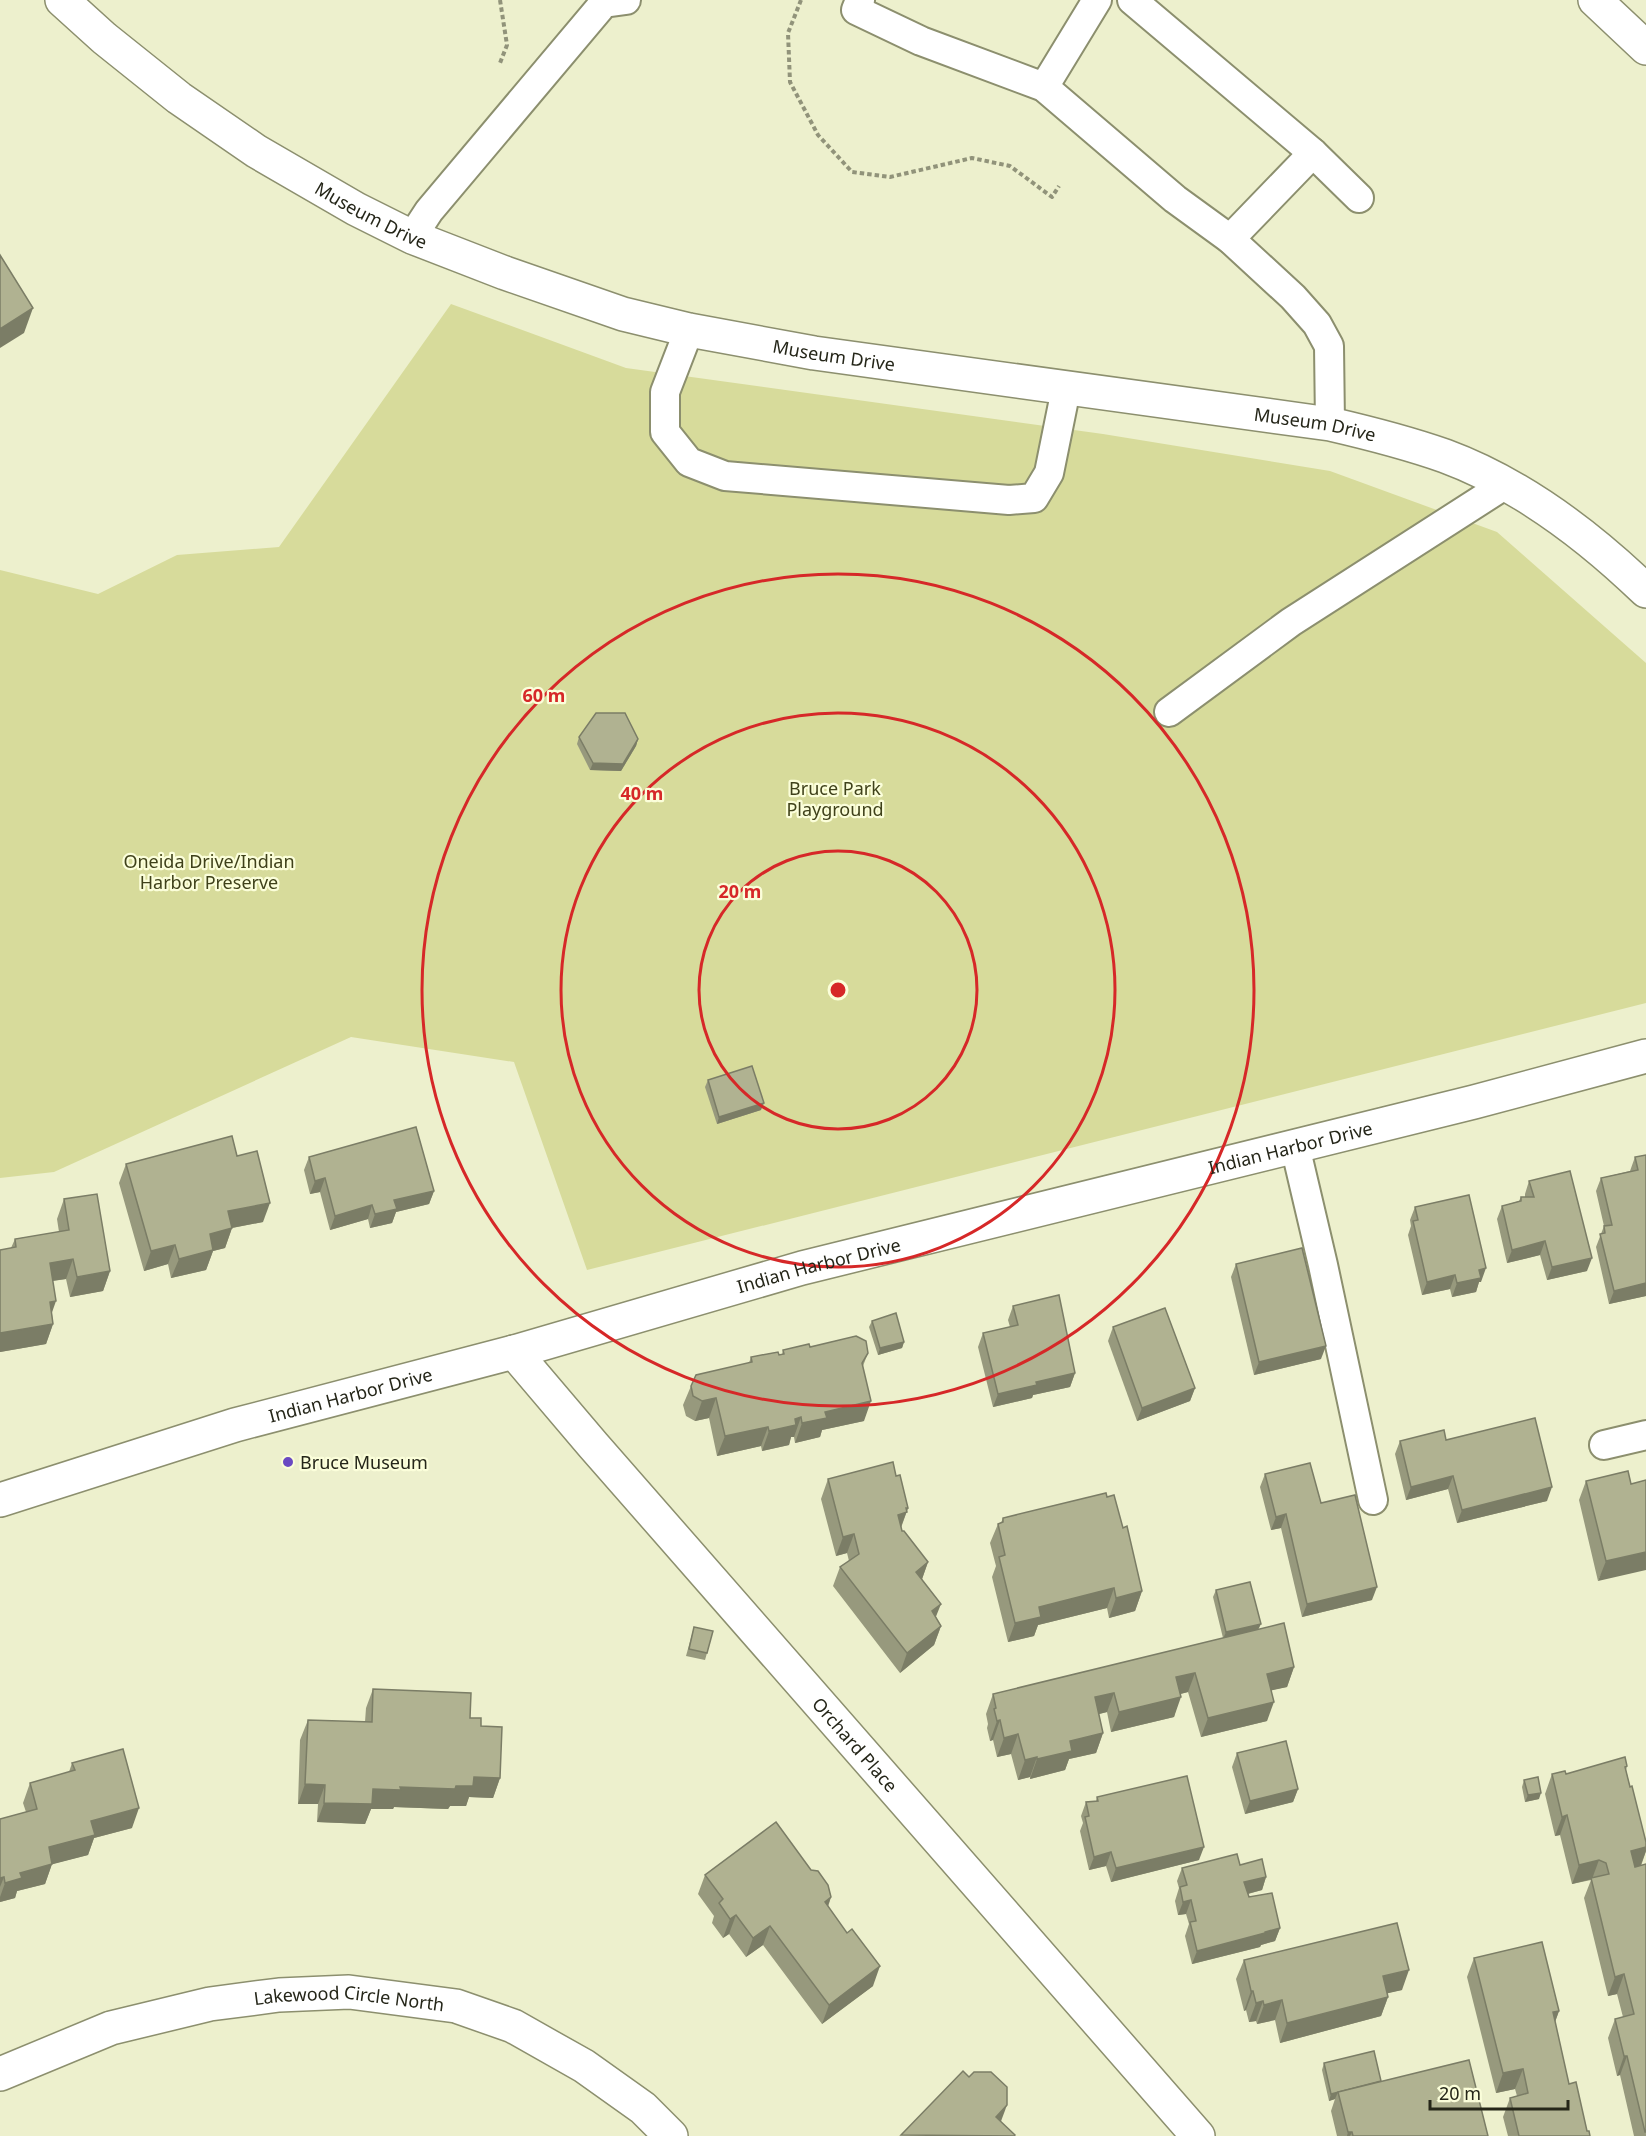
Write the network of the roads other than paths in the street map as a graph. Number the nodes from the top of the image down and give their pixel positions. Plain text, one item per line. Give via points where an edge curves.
1 (62, 0) edge
2 (626, 0) edge
3 (1096, 0) edge
4 (1132, 0) edge
5 (1596, 0) edge
6 (858, 5) edge
7 (1646, 48) edge
8 (1044, 87) junction
9 (1313, 153) junction
10 (1359, 198) dead end
11 (412, 237) junction
12 (1230, 239) junction
13 (689, 330) junction
14 (1065, 388) junction
15 (1330, 424) junction
16 (1506, 484) junction
17 (1646, 591) edge
18 (1169, 712) dead end
19 (1646, 1056) edge
20 (1295, 1146) junction
21 (514, 1352) junction
22 (1646, 1435) edge
23 (1604, 1445) dead end
24 (0, 1500) edge
25 (1373, 1500) dead end
26 (0, 2074) edge
27 (671, 2136) edge
28 (1198, 2136) edge

1 - 11 main road, Museum Drive via 179,98 256,152
2 - 11 lane via 604,3 429,211
3 - 8 lane
4 - 9 lane
5 - 7 main road
6 - 8 lane via 921,41
8 - 12 lane via 1175,200
9 - 10 lane
9 - 12 lane
11 - 13 main road, Museum Drive via 623,314
12 - 15 lane via 1293,297 1317,324 1329,346
13 - 14 main road, Museum Drive via 814,353
13 - 14 lane via 665,392 665,432 690,462 725,476 1009,500 1034,498 1049,473
14 - 15 main road, Museum Drive
15 - 16 main road, Museum Drive via 1446,457
16 - 17 main road, Museum Drive via 1556,515
16 - 18 lane via 1291,622
19 - 20 main road, Indian Harbor Drive
20 - 21 main road, Indian Harbor Drive via 802,1268
20 - 25 lane
21 - 24 main road, Indian Harbor Drive via 235,1425
21 - 28 main road, Orchard Place
22 - 23 lane
26 - 27 main road, Lakewood Circle North via 111,2028 210,2004 279,1995 349,1992 456,2006 513,2026 592,2072 643,2108

